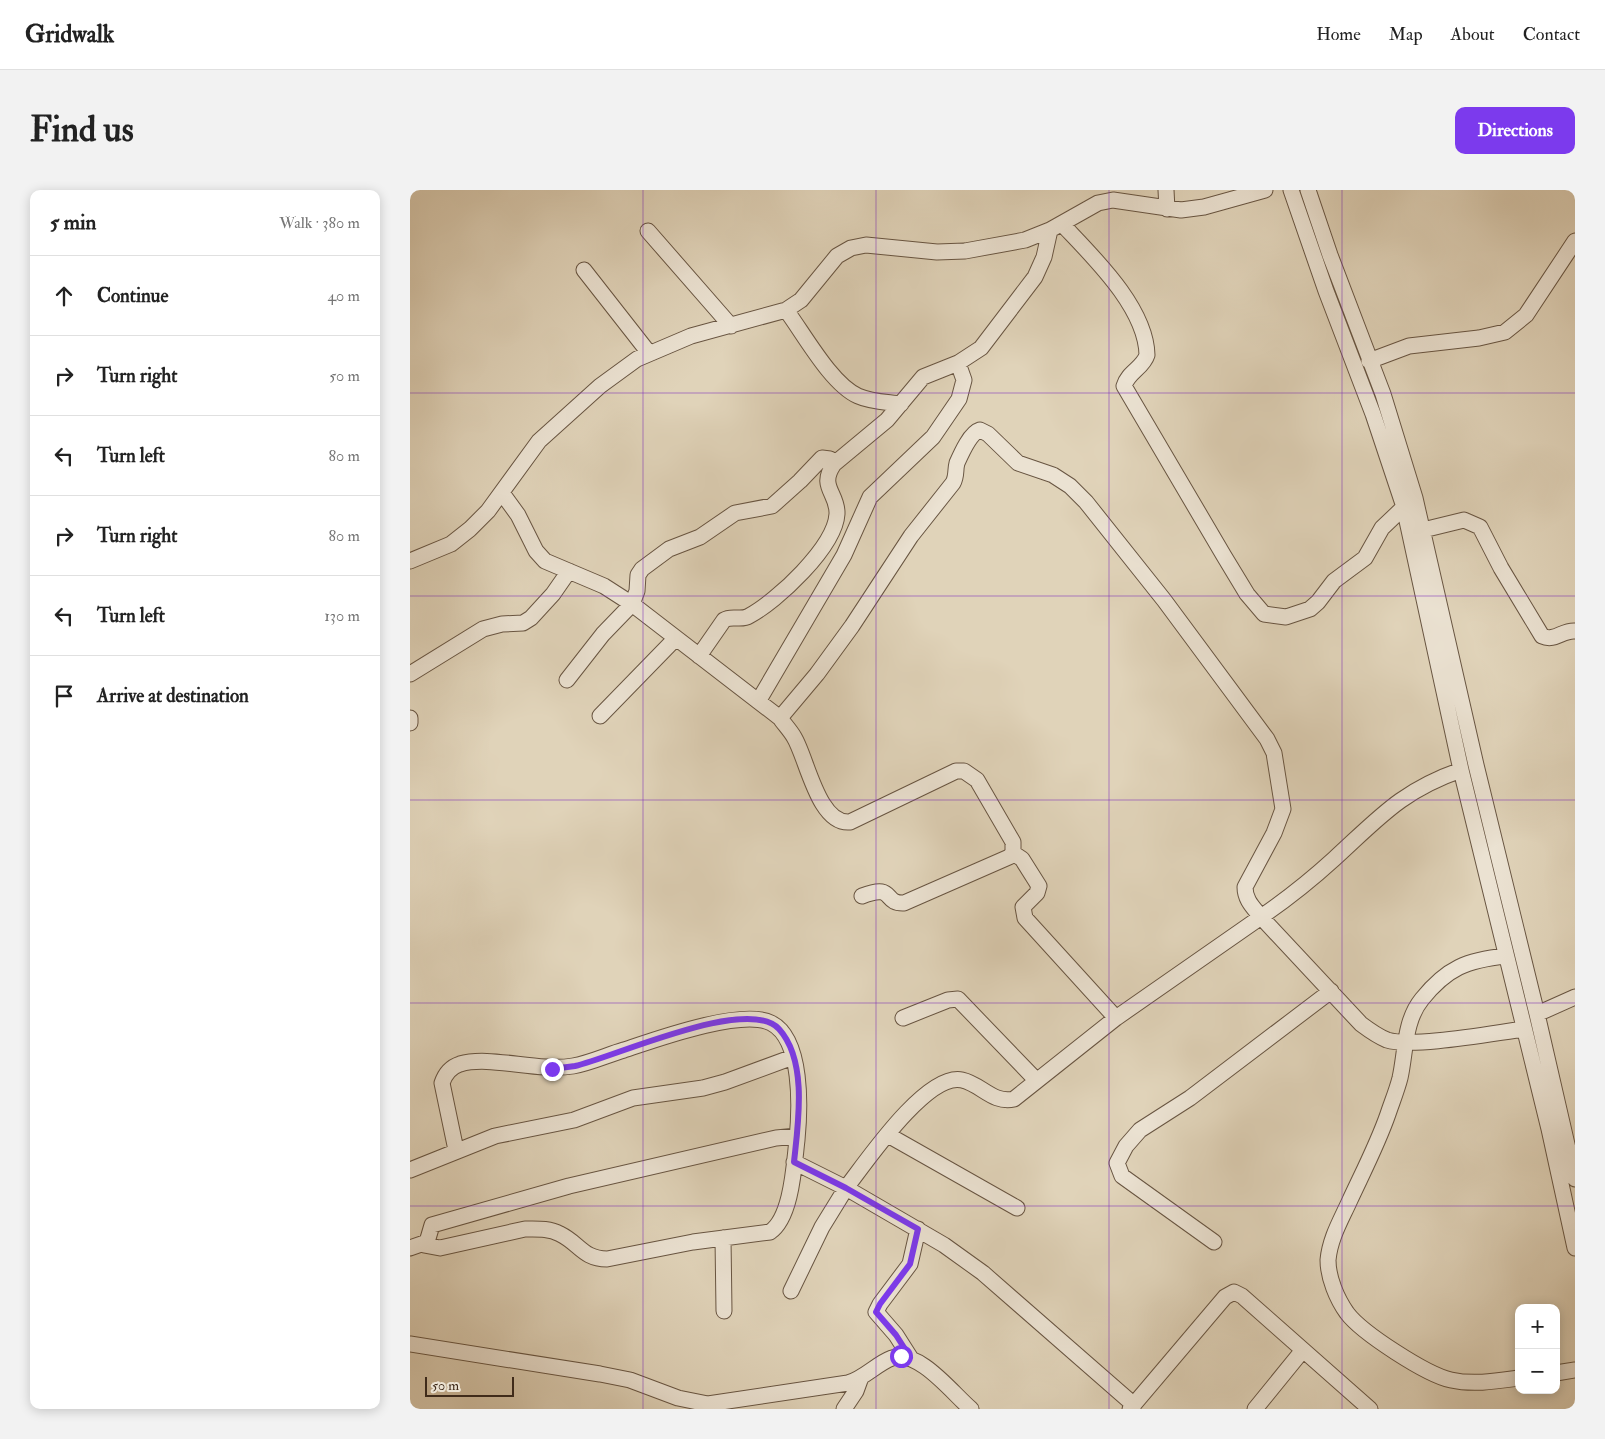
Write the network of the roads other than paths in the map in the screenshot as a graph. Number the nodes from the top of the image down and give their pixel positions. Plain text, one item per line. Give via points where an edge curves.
1 (1166, 190) edge
2 (1265, 190) edge
3 (1291, 190) edge
4 (1308, 190) edge
5 (1242, 193) edge
6 (1097, 196) edge
7 (1168, 209) junction
8 (1056, 227) junction
9 (648, 230) dead end
10 (1575, 242) edge
11 (584, 270) dead end
12 (786, 310) junction
13 (731, 326) junction
14 (648, 353) junction
15 (1369, 361) junction
16 (958, 364) junction
17 (901, 404) junction
18 (834, 464) junction
19 (502, 493) junction
20 (1404, 507) junction
21 (1423, 530) junction
22 (410, 561) edge
23 (568, 571) junction
24 (632, 604) junction
25 (1575, 631) edge
26 (676, 638) junction
27 (699, 656) junction
28 (410, 674) edge
29 (567, 680) dead end
30 (759, 700) junction
31 (600, 716) dead end
32 (410, 718) edge
33 (780, 718) junction
34 (410, 724) edge
35 (1461, 770) junction
36 (1013, 854) junction
37 (862, 896) dead end
38 (1261, 917) junction
39 (1506, 956) junction
40 (1331, 991) junction
41 (1575, 998) edge
42 (1537, 1014) junction
43 (903, 1018) dead end
44 (1116, 1018) junction
45 (1524, 1029) junction
46 (1405, 1042) junction
47 (793, 1056) junction
48 (1036, 1080) junction
49 (888, 1135) junction
50 (797, 1136) junction
51 (456, 1150) junction
52 (794, 1162) junction
53 (410, 1170) edge
54 (1575, 1179) edge
55 (846, 1188) junction
56 (1017, 1208) dead end
57 (918, 1229) junction
58 (723, 1238) junction
59 (1214, 1242) dead end
60 (417, 1246) edge
61 (1575, 1248) edge
62 (791, 1291) dead end
63 (724, 1311) dead end
64 (410, 1344) edge
65 (1303, 1350) junction
66 (910, 1357) junction
67 (1575, 1370) edge
68 (1560, 1372) edge
69 (1515, 1378) edge
70 (860, 1380) junction
71 (1132, 1407) edge
72 (844, 1409) edge
73 (971, 1409) edge
74 (1255, 1409) edge
75 (1370, 1409) edge

1 - 7 street
2 - 5 street
3 - 20 street via 1374,414
4 - 15 street
5 - 7 street via 1204,207
6 - 7 street
6 - 8 street
8 - 12 street via 1025,240 965,251 937,252 882,245 851,248 837,256 801,300
8 - 16 street via 1024,294 981,348
8 - 20 street via 1107,273 1129,303 1137,318 1147,355 1124,386 1247,594 1264,614 1286,617 1310,610 1334,581 1365,558 1382,528
9 - 13 street
10 - 15 street via 1526,315 1505,332 1409,346
11 - 14 street
12 - 13 street
12 - 17 street via 845,388 858,396
13 - 14 street via 691,336
14 - 19 street via 600,386 557,422 539,441
15 - 21 street via 1383,394
16 - 17 street via 923,377
16 - 30 street via 964,380 960,399 933,437 870,497 844,555
17 - 18 street via 887,420
18 - 24 street via 830,459 822,458 772,506 734,513 700,537 663,553 638,575
18 - 27 street via 827,480 837,513 835,523 812,561 774,600 744,618 724,620
19 - 22 street via 488,511 451,544
19 - 23 street via 518,515 536,551 545,561
20 - 35 street
21 - 25 street via 1464,520 1480,527 1542,636 1554,638 1568,630
21 - 42 street
23 - 24 street via 604,586
23 - 28 street via 554,594 531,618 523,623 483,629
24 - 26 street
24 - 29 street via 603,634
26 - 27 street
26 - 31 street
27 - 30 street
30 - 33 street
32 - 34 street
33 - 36 street via 794,737 816,791 836,820 850,822 964,771 977,780 1013,842
33 - 38 street via 828,658 911,536 952,483 958,463 973,435 984,431 1018,464 1054,475 1086,502 1164,600 1267,739 1274,753 1283,809 1245,887 1245,895
35 - 38 street via 1435,779 1388,807 1300,889
35 - 39 street
36 - 37 street via 904,903 892,900 880,890
36 - 44 street via 1022,859 1039,886 1037,893 1023,907 1025,918
38 - 40 street
38 - 44 street
39 - 45 street
39 - 46 street via 1468,962 1438,981 1421,1000 1410,1020
40 - 46 street via 1372,1033 1388,1040
40 - 59 street via 1190,1098 1140,1130 1119,1156 1116,1163 1122,1176
41 - 42 street
42 - 54 street
43 - 48 street via 948,1000 958,1000
44 - 48 street
45 - 46 street
45 - 61 street via 1550,1129
46 - 69 street via 1400,1078 1388,1114 1332,1239 1328,1262 1334,1290 1354,1320 1426,1370 1450,1380 1475,1383
47 - 50 street via 800,1097
47 - 51 street via 725,1082 633,1098 574,1120 495,1136
47 - 51 street via 782,1034 772,1023 735,1020 694,1027 575,1066 552,1069 485,1062 459,1064 442,1083
48 - 49 street via 1007,1101 963,1080 950,1079 936,1085 921,1098
49 - 55 street
49 - 56 street
50 - 52 street
50 - 60 street via 610,1176 459,1216 432,1225
51 - 53 street
52 - 55 street
52 - 58 street via 786,1208 777,1227 761,1234
55 - 57 street
55 - 62 street via 822,1227
57 - 66 street via 910,1264 876,1312
57 - 71 street via 983,1273
58 - 60 street via 607,1259 595,1259 561,1234 539,1228 440,1248
58 - 63 street
64 - 70 street via 630,1380 678,1398 708,1404
65 - 71 street via 1242,1296 1231,1293
65 - 74 street
65 - 75 street
66 - 70 street via 892,1358
66 - 73 street
67 - 68 street
70 - 72 street

